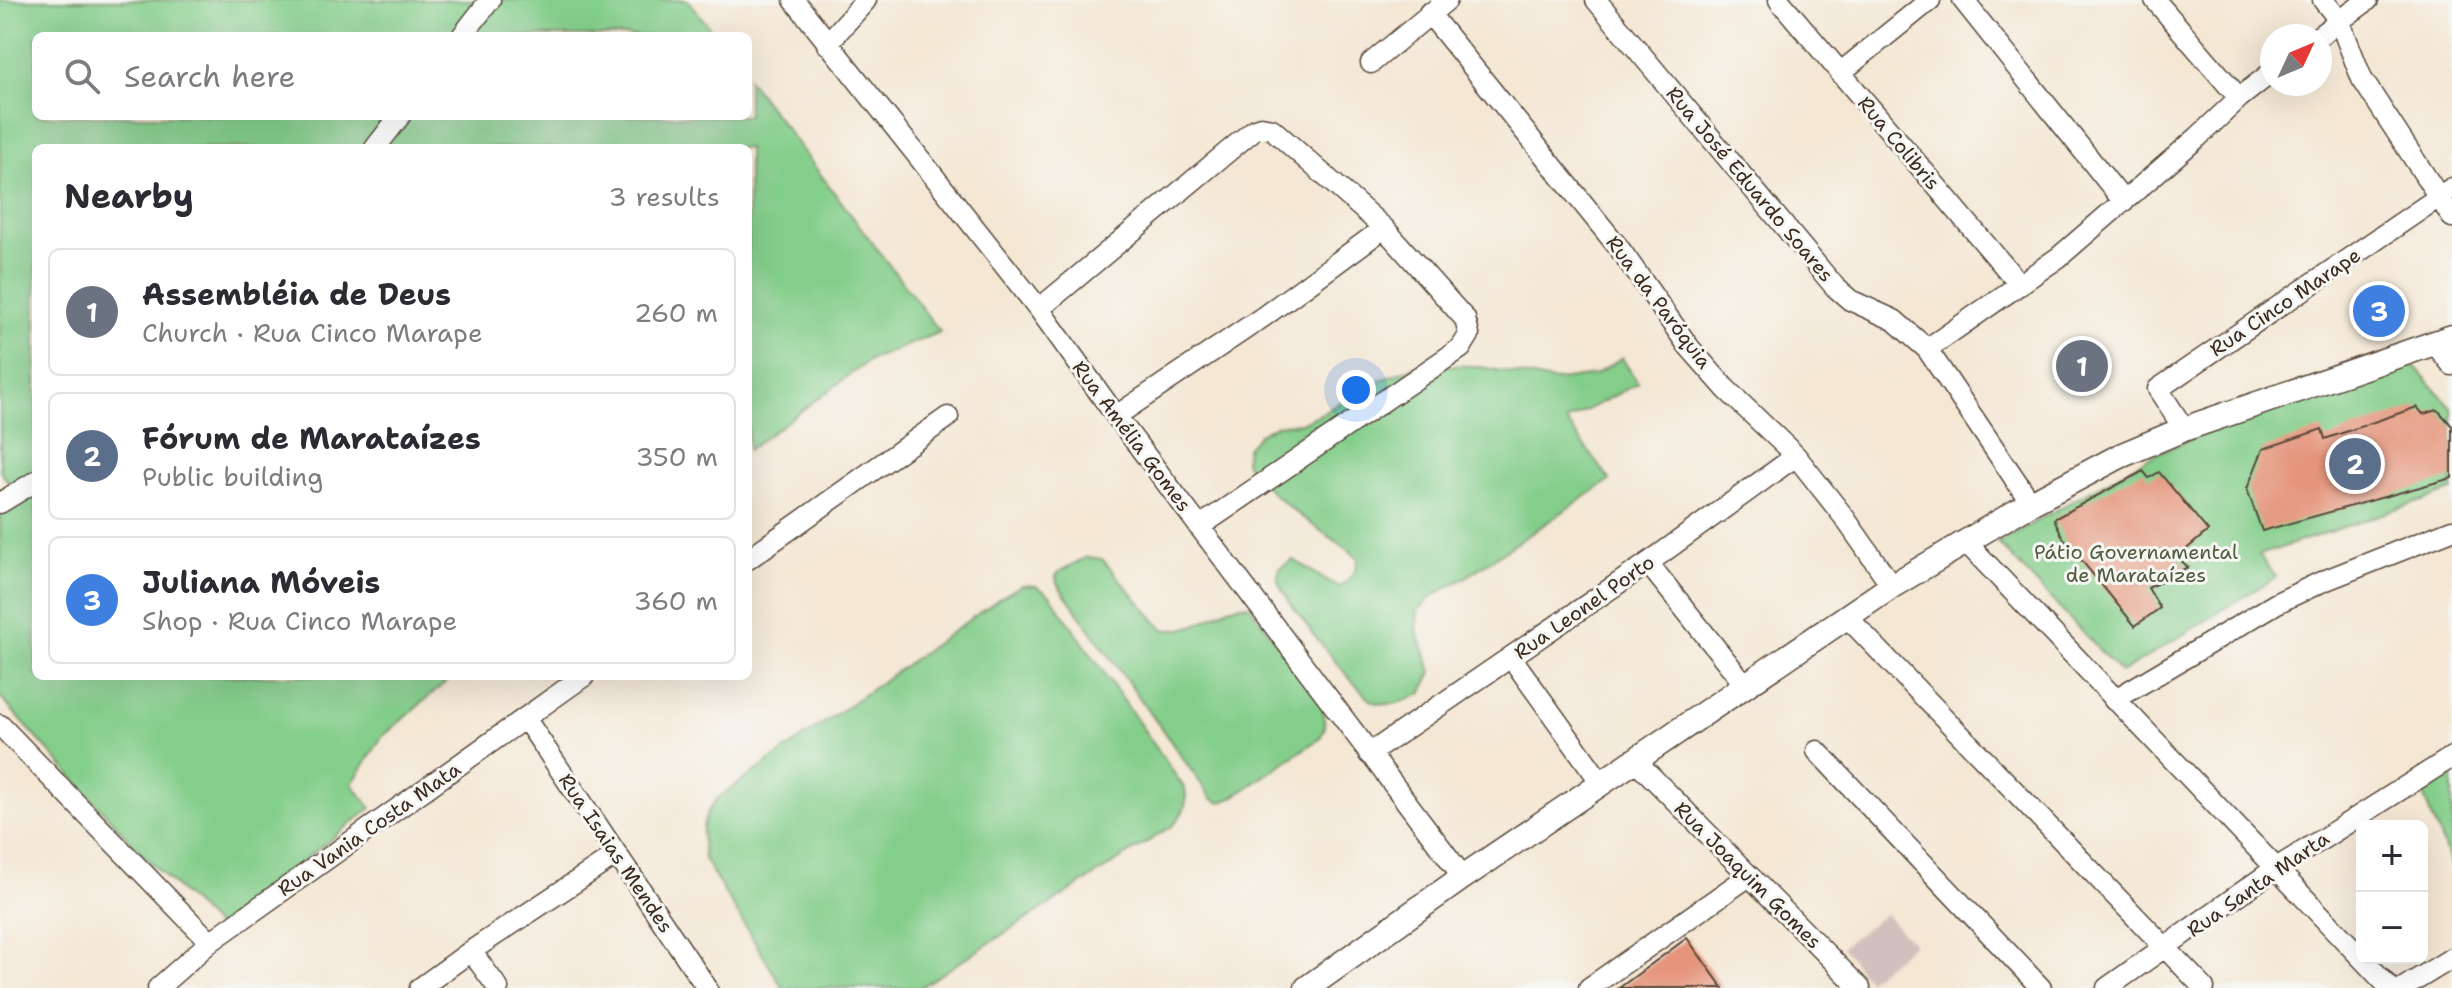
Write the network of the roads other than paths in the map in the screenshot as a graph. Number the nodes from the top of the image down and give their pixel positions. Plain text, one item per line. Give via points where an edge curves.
1 (490, 0) edge
2 (794, 0) edge
3 (866, 0) edge
4 (1447, 0) edge
5 (1596, 0) edge
6 (1779, 0) edge
7 (1930, 0) edge
8 (1963, 0) edge
9 (2155, 0) edge
10 (2323, 0) edge
11 (2368, 0) edge
12 (1429, 13) junction
13 (2339, 20) junction
14 (2332, 26) edge
15 (465, 32) edge
16 (827, 44) junction
17 (1371, 63) dead end
18 (1840, 73) junction
19 (2260, 81) edge
20 (2239, 98) junction
21 (397, 120) edge
22 (378, 144) edge
23 (2445, 192) edge
24 (2124, 202) junction
25 (2452, 217) edge
26 (1384, 228) junction
27 (2020, 285) junction
28 (1039, 309) junction
29 (2443, 340) edge
30 (1927, 349) junction
31 (2452, 365) edge
32 (1116, 416) junction
33 (948, 417) dead end
34 (2184, 429) junction
35 (1796, 456) junction
36 (32, 483) edge
37 (0, 503) edge
38 (2031, 503) junction
39 (1199, 527) junction
40 (2452, 530) edge
41 (1965, 541) junction
42 (752, 556) edge
43 (1648, 563) junction
44 (1892, 586) junction
45 (1848, 618) junction
46 (1511, 657) junction
47 (578, 680) edge
48 (1746, 686) junction
49 (2114, 700) junction
50 (525, 718) junction
51 (0, 725) edge
52 (1817, 751) dead end
53 (1369, 754) junction
54 (2452, 757) edge
55 (1637, 762) junction
56 (1602, 784) junction
57 (616, 855) junction
58 (2275, 869) junction
59 (1749, 876) junction
60 (1463, 877) junction
61 (210, 942) junction
62 (2165, 949) junction
63 (471, 951) junction
64 (2452, 958) edge
65 (1851, 985) edge
66 (158, 988) edge
67 (420, 988) edge
68 (498, 988) edge
69 (707, 988) edge
70 (1307, 988) edge
71 (1589, 988) edge
72 (2041, 988) edge
73 (2107, 988) edge
74 (2204, 988) edge
75 (2390, 988) edge
76 (2403, 988) edge

1 - 15 street
2 - 16 street, Rua Amélia Gomes
3 - 16 street
4 - 12 street
5 - 30 street, Rua José Eduardo Soares via 1835,287 1850,300 1894,320
6 - 18 street, Rua Colibris
7 - 18 street
8 - 24 street
9 - 20 street
10 - 13 street
11 - 13 street
12 - 17 street
12 - 35 street, Rua da Paróquia via 1619,248 1689,347
13 - 14 street
13 - 23 street via 2362,79 2387,120
16 - 28 street, Rua Amélia Gomes
18 - 27 street, Rua Colibris
19 - 20 street
20 - 24 street
21 - 22 street
23 - 25 street
23 - 34 street, Rua Cinco Marape via 2158,389
24 - 27 street
26 - 28 street via 1272,129 1261,127
26 - 32 street
26 - 39 street via 1465,319 1469,335 1461,348
27 - 30 street
28 - 32 street, Rua Amélia Gomes
29 - 31 street
29 - 34 main road
30 - 38 street, Rua José Eduardo Soares
32 - 39 street, Rua Amélia Gomes
33 - 42 street
34 - 38 main road
35 - 43 street, Rua Leonel Porto
35 - 44 street, Rua da Paróquia
36 - 37 street
38 - 41 main road
39 - 53 street, Rua Amélia Gomes
40 - 49 street via 2277,603
41 - 44 main road
41 - 49 street
43 - 46 street, Rua Leonel Porto
43 - 48 street
44 - 45 main road
45 - 48 main road
45 - 62 street
46 - 53 street, Rua Leonel Porto
46 - 56 street
47 - 50 street, Rua Vania Costa Mata
48 - 55 main road
49 - 58 street
50 - 57 street, Rua Isaias Mendes
50 - 61 street, Rua Vania Costa Mata
51 - 61 street
52 - 72 street
53 - 60 street, Rua Amélia Gomes
54 - 58 street, Rua Santa Marta
55 - 56 main road
55 - 59 street, Rua Joaquim Gomes
56 - 60 main road
57 - 63 street
57 - 69 street, Rua Isaias Mendes
58 - 62 street, Rua Santa Marta
58 - 75 street
59 - 65 street, Rua Joaquim Gomes
59 - 71 street
60 - 70 main road
61 - 66 street, Rua Vania Costa Mata
62 - 73 street, Rua Santa Marta
62 - 74 street
63 - 67 street
63 - 68 street
64 - 76 street

